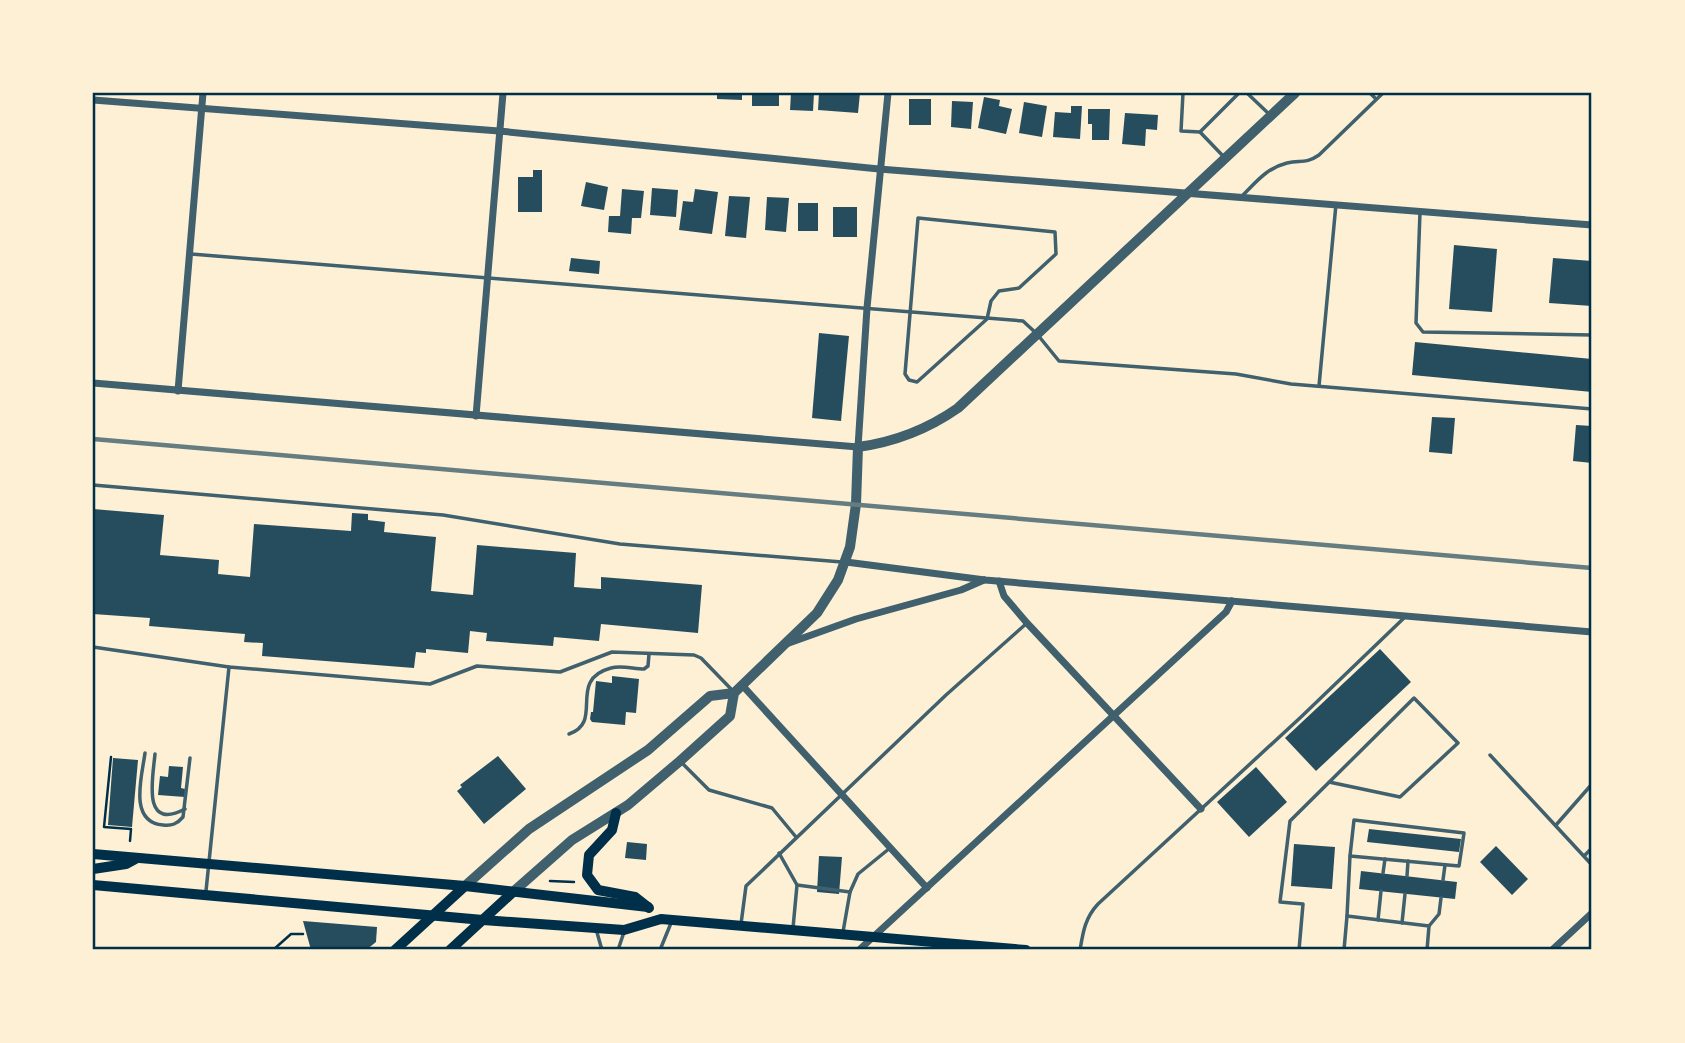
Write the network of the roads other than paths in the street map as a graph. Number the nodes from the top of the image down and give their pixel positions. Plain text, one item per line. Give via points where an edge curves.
1 (203, 93) edge
2 (503, 93) edge
3 (888, 93) edge
4 (1183, 93) edge
5 (1239, 93) edge
6 (1247, 93) edge
7 (1294, 93) edge
8 (1370, 93) edge
9 (1383, 93) edge
10 (1376, 99) junction
11 (93, 100) edge
12 (202, 109) junction
13 (1270, 116) junction
14 (499, 131) junction
15 (1200, 132) junction
16 (1225, 158) junction
17 (879, 169) junction
18 (1188, 193) junction
19 (1242, 197) junction
20 (1336, 204) junction
21 (1420, 210) junction
22 (1592, 225) edge
23 (191, 254) junction
24 (487, 277) junction
25 (867, 309) junction
26 (911, 312) junction
27 (988, 319) junction
28 (1037, 334) junction
29 (1592, 335) edge
30 (93, 383) edge
31 (1319, 386) junction
32 (178, 391) junction
33 (1592, 409) edge
34 (476, 416) junction
35 (858, 447) junction
36 (93, 485) edge
37 (846, 562) junction
38 (985, 580) junction
39 (999, 581) junction
40 (1232, 601) junction
41 (1406, 616) junction
42 (1027, 623) junction
43 (1592, 632) edge
44 (785, 644) junction
45 (93, 647) edge
46 (649, 654) junction
47 (229, 667) junction
48 (743, 685) junction
49 (734, 693) junction
50 (1114, 715) junction
51 (569, 734) dead end
52 (145, 753) dead end
53 (155, 754) dead end
54 (1490, 755) dead end
55 (190, 758) dead end
56 (680, 761) junction
57 (1329, 782) junction
58 (1592, 784) edge
59 (842, 793) junction
60 (1201, 808) junction
61 (185, 809) junction
62 (616, 813) junction
63 (1556, 825) junction
64 (796, 837) junction
65 (891, 847) junction
66 (1592, 848) edge
67 (779, 853) junction
68 (93, 854) edge
69 (1350, 856) junction
70 (1584, 856) junction
71 (137, 858) junction
72 (1385, 859) junction
73 (1408, 861) junction
74 (208, 863) junction
75 (1444, 865) junction
76 (1592, 865) edge
77 (93, 869) edge
78 (1383, 873) dead end
79 (1407, 876) dead end
80 (1443, 880) dead end
81 (93, 885) edge
82 (797, 885) junction
83 (465, 886) junction
84 (927, 888) junction
85 (1381, 891) dead end
86 (513, 892) junction
87 (850, 892) junction
88 (1405, 894) dead end
89 (205, 895) junction
90 (1441, 898) dead end
91 (649, 907) junction
92 (1592, 913) edge
93 (434, 915) junction
94 (1347, 916) junction
95 (667, 919) junction
96 (483, 920) junction
97 (1378, 920) junction
98 (1402, 923) junction
99 (741, 926) junction
100 (1429, 926) junction
101 (595, 927) junction
102 (624, 930) junction
103 (792, 930) junction
104 (842, 934) junction
105 (873, 937) junction
106 (395, 950) edge
107 (450, 950) edge
108 (602, 950) edge
109 (618, 950) edge
110 (660, 950) edge
111 (859, 950) edge
112 (1009, 950) edge
113 (1026, 950) edge
114 (1080, 950) edge
115 (1299, 950) edge
116 (1344, 950) edge
117 (1427, 950) edge
118 (1552, 950) edge

1 - 12 street
2 - 14 street
3 - 17 street
4 - 15 lane via 1181,131
5 - 15 lane
6 - 13 lane
7 - 13 street
8 - 10 lane
9 - 10 lane
10 - 19 lane via 1319,156 1308,163 1291,162 1269,169
11 - 12 street
12 - 14 street
12 - 23 street
13 - 16 street
14 - 17 street
14 - 24 street
15 - 16 lane
16 - 18 street
17 - 18 street
17 - 25 street
18 - 19 street
18 - 28 street
19 - 20 street
20 - 21 street
20 - 31 lane
21 - 22 street
21 - 29 lane via 1416,323 1423,332
23 - 24 lane
23 - 32 street
24 - 25 lane
24 - 34 street
25 - 26 lane
25 - 35 street
26 - 27 lane
26 - 27 lane via 905,374 916,383
26 - 27 lane via 918,218 1055,232 1056,254 1019,288 999,291 991,300
27 - 28 lane via 1023,321
28 - 31 lane via 1059,361 1236,374
28 - 35 street via 950,414 906,436
30 - 32 street
31 - 33 lane
32 - 34 street
34 - 35 street
35 - 37 street via 856,504
36 - 37 lane via 443,515 620,544
37 - 38 street
37 - 44 street via 821,608
38 - 39 street
38 - 44 street
39 - 40 street
39 - 42 street via 1004,596
40 - 41 street
40 - 50 street via 1226,612
41 - 43 street
41 - 60 lane
42 - 50 street
42 - 59 lane
44 - 48 street
45 - 47 lane
46 - 47 lane via 612,652 560,673 477,666 430,684
46 - 49 lane via 698,656
46 - 51 lane via 644,670 615,667 592,678 584,724
47 - 74 lane
48 - 49 street
48 - 59 street
49 - 56 street via 730,716
49 - 83 street via 710,696 648,750 529,829
50 - 60 street
50 - 84 street
52 - 61 lane via 139,801 143,813 152,823 171,825 181,820
53 - 61 lane via 153,805 164,814
54 - 63 lane
55 - 61 lane
56 - 62 street
56 - 64 lane via 709,790 772,808
57 - 57 lane via 1414,698 1458,743 1399,796
57 - 115 lane via 1290,821 1280,902 1303,904
58 - 63 lane
59 - 64 lane
59 - 65 street
60 - 114 lane via 1089,914
62 - 86 street via 572,840
62 - 91 main road via 612,830 589,855 587,875 597,890 635,897
63 - 70 lane
64 - 67 lane
65 - 84 street
65 - 87 lane via 858,874
66 - 70 lane
67 - 82 lane
67 - 99 lane via 746,886
68 - 71 main road
69 - 72 lane
69 - 75 lane via 1354,820 1464,833 1459,866
69 - 94 lane
70 - 76 lane
71 - 74 main road
71 - 77 main road
72 - 73 lane
72 - 78 lane
73 - 75 lane
73 - 79 lane
74 - 83 main road
74 - 89 lane
75 - 80 lane
81 - 89 main road
82 - 87 lane
82 - 103 lane
83 - 86 main road
83 - 93 main road
84 - 105 street
85 - 97 lane
86 - 91 main road
86 - 96 main road
87 - 104 lane
88 - 98 lane
89 - 93 main road
90 - 100 lane via 1439,914
91 - 95 main road
92 - 118 street
93 - 96 main road
93 - 106 main road
94 - 97 lane
94 - 116 lane
95 - 99 main road
95 - 102 main road
95 - 110 lane
96 - 101 main road
96 - 107 main road
97 - 98 lane
98 - 100 lane
99 - 103 main road
100 - 117 lane
101 - 102 main road
101 - 108 lane
102 - 109 lane
103 - 104 main road
104 - 105 main road
105 - 111 street
105 - 112 main road
112 - 113 main road

